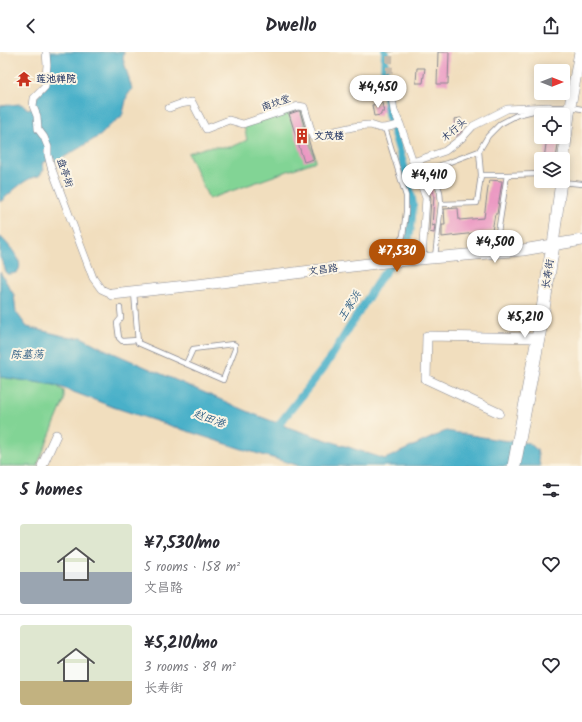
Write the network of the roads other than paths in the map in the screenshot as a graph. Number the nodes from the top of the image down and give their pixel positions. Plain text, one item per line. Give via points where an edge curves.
1 (46, 52) edge
2 (580, 54) edge
3 (390, 84) tunnel mouth
4 (549, 107) junction
5 (570, 107) junction
6 (169, 108) dead end
7 (582, 109) edge
8 (494, 116) junction
9 (500, 124) junction
10 (398, 125) junction
11 (386, 128) junction
12 (479, 151) junction
13 (564, 152) edge
14 (413, 162) junction
15 (534, 174) edge
16 (481, 175) junction
17 (507, 175) junction
18 (570, 182) edge
19 (582, 184) edge
20 (560, 188) edge
21 (441, 204) junction
22 (582, 240) edge
23 (553, 245) junction
24 (495, 252) junction
25 (435, 258) junction
26 (422, 259) junction
27 (385, 262) junction
28 (134, 292) junction
29 (112, 294) joint
30 (120, 308) dead end
31 (538, 338) junction
32 (138, 340) junction
33 (186, 364) junction
34 (499, 413) dead end
35 (56, 435) dead end
36 (42, 466) edge
37 (514, 466) edge

1 - 29 street, 盘亭街 via 45,87 34,98 33,106 38,129 48,147 51,166 93,278 101,289
2 - 5 street
3 - 10 street
4 - 5 lane
4 - 8 street, 木行头 via 506,109
4 - 9 lane via 517,115
5 - 7 lane
5 - 13 street
6 - 11 street, 南坟堂 via 192,102 206,129 229,120 243,124 298,106 304,107 313,137 370,125
8 - 9 lane
8 - 14 street, 木行头 via 473,126 445,151
9 - 12 lane via 488,136
10 - 11 street
10 - 14 street
11 - 27 lane via 406,196 406,212 403,236
12 - 16 lane
12 - 21 lane via 432,168
14 - 26 street via 426,198
15 - 17 lane
16 - 17 lane
16 - 21 lane via 477,203
17 - 24 lane
18 - 19 lane
20 - 23 street, 长寿街
21 - 25 lane
22 - 23 street, 文昌路
23 - 24 street, 文昌路
23 - 31 main road, 长寿街
24 - 25 street, 文昌路
25 - 26 street, 文昌路
26 - 27 street, 文昌路
27 - 28 street, 文昌路
28 - 29 street, 文昌路
28 - 32 lane
30 - 32 lane via 121,318 117,323 119,338
31 - 34 street via 427,336 426,379
31 - 37 main road, 长寿街
32 - 33 lane via 138,343
33 - 33 lane via 223,380 235,345 193,349
35 - 36 street

